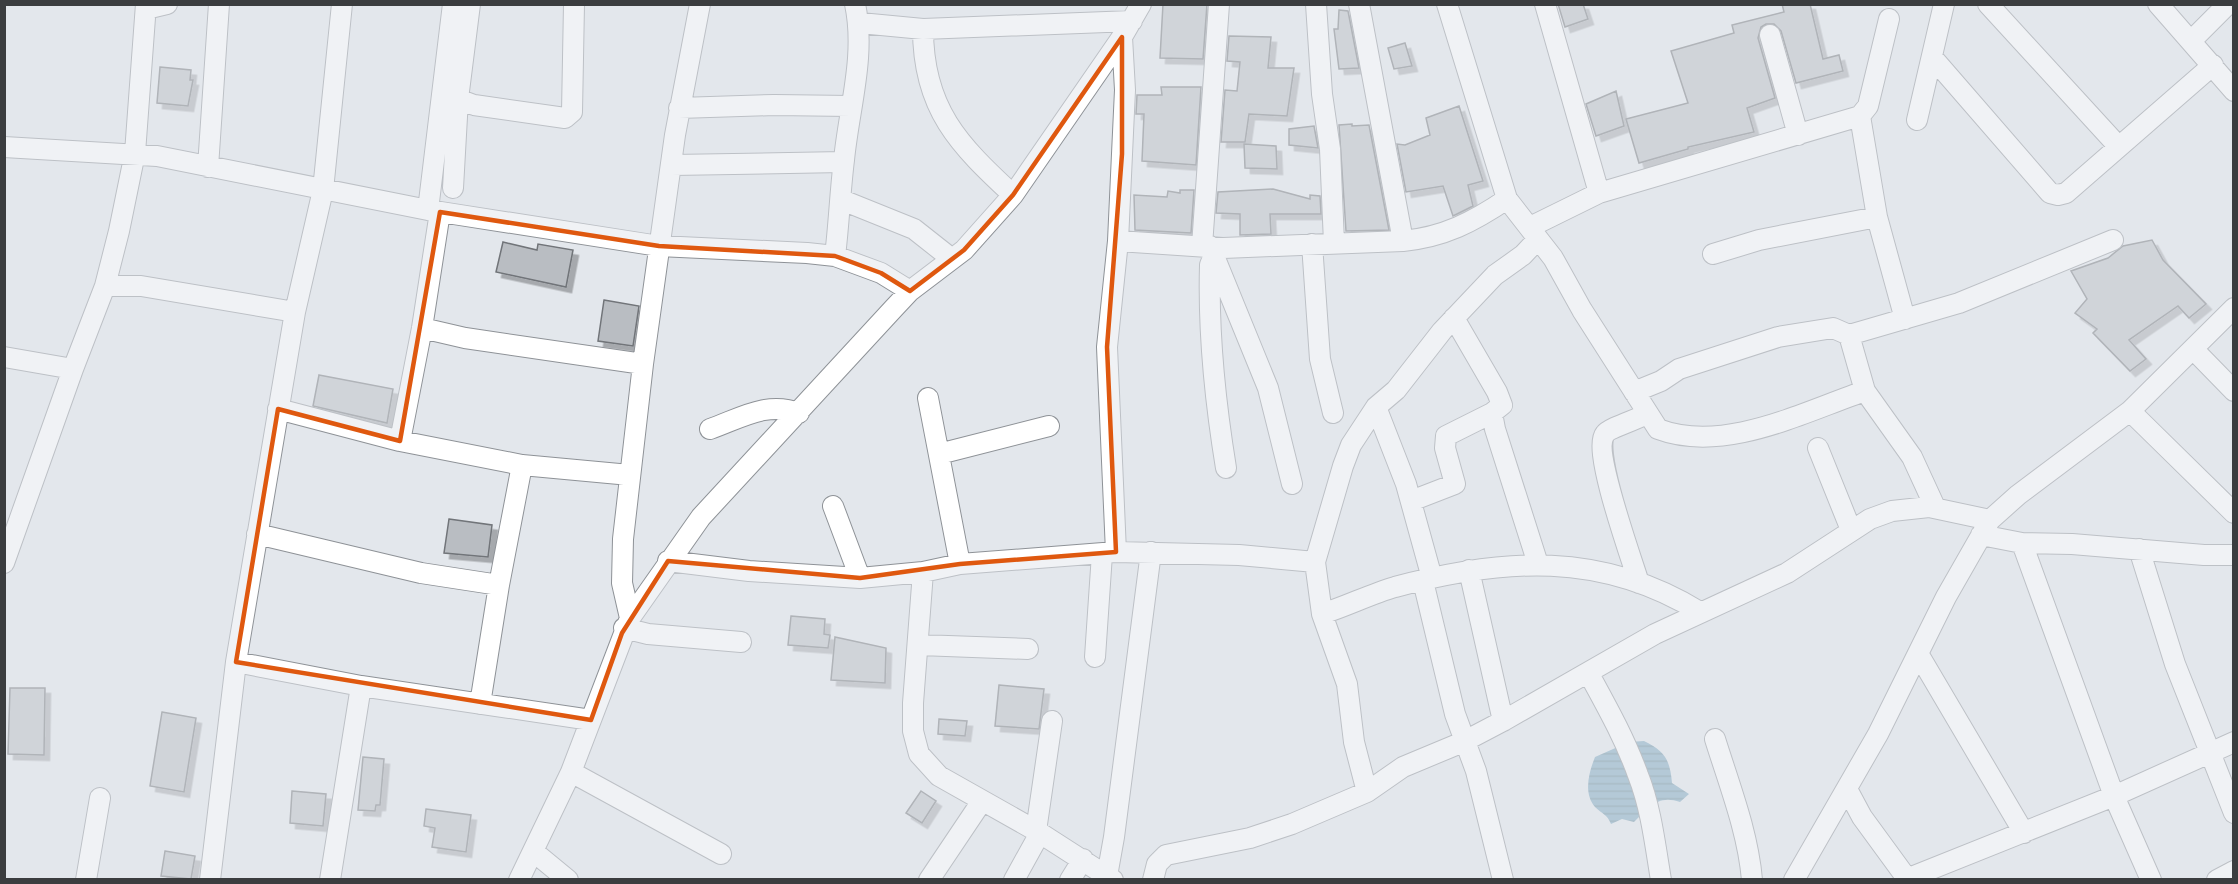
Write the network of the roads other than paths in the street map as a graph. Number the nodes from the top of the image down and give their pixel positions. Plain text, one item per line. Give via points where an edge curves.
1 (167, 4) edge
2 (219, 4) edge
3 (342, 4) edge
4 (453, 4) edge
5 (470, 4) edge
6 (574, 4) edge
7 (700, 4) edge
8 (1219, 4) edge
9 (1316, 4) edge
10 (1359, 4) edge
11 (1447, 4) edge
12 (1545, 4) edge
13 (1944, 4) edge
14 (1988, 4) edge
15 (2158, 4) edge
16 (2228, 4) edge
17 (146, 7) edge
18 (857, 14) edge
19 (1889, 19) dead end
20 (1132, 21) edge
21 (923, 29) junction
22 (1770, 35) dead end
23 (2191, 41) junction
24 (1932, 57) junction
25 (2213, 64) junction
26 (2234, 91) edge
27 (458, 99) junction
28 (851, 106) junction
29 (679, 108) junction
30 (1860, 116) junction
31 (1917, 120) dead end
32 (1798, 135) junction
33 (4, 147) edge
34 (2119, 147) junction
35 (135, 153) junction
36 (843, 162) junction
37 (672, 165) junction
38 (208, 166) junction
39 (453, 188) dead end
40 (323, 190) junction
41 (1599, 193) junction
42 (1013, 195) junction
43 (842, 200) junction
44 (1507, 200) junction
45 (434, 211) junction
46 (1877, 217) junction
47 (1533, 233) junction
48 (2113, 240) dead end
49 (1118, 241) junction
50 (1403, 241) junction
51 (1334, 243) junction
52 (1312, 244) junction
53 (659, 246) junction
54 (1209, 249) junction
55 (1713, 254) dead end
56 (835, 256) junction
57 (952, 259) junction
58 (105, 286) junction
59 (910, 291) junction
60 (2234, 308) edge
61 (295, 312) junction
62 (1454, 318) junction
63 (1905, 318) junction
64 (422, 328) junction
65 (1849, 335) junction
66 (2194, 350) junction
67 (4, 357) edge
68 (643, 364) junction
69 (72, 369) junction
70 (1865, 391) junction
71 (2234, 391) edge
72 (1634, 392) junction
73 (928, 398) dead end
74 (1377, 407) junction
75 (278, 409) junction
76 (2130, 411) junction
77 (799, 413) junction
78 (1333, 413) dead end
79 (1492, 413) junction
80 (1647, 414) junction
81 (1050, 426) dead end
82 (710, 429) dead end
83 (400, 441) junction
84 (1818, 448) dead end
85 (939, 454) junction
86 (522, 465) junction
87 (1226, 468) dead end
88 (630, 475) junction
89 (1292, 484) dead end
90 (1411, 501) junction
91 (833, 506) dead end
92 (1935, 507) junction
93 (2234, 513) edge
94 (1985, 527) junction
95 (1851, 530) junction
96 (257, 534) junction
97 (2022, 543) junction
98 (2139, 549) junction
99 (1151, 552) junction
100 (1109, 553) junction
101 (2234, 555) edge
102 (668, 561) junction
103 (4, 562) edge
104 (1314, 562) junction
105 (960, 564) junction
106 (1538, 564) junction
107 (1469, 570) junction
108 (923, 572) junction
109 (860, 578) junction
110 (1427, 579) junction
111 (1639, 583) junction
112 (499, 585) junction
113 (1700, 612) junction
114 (1322, 614) junction
115 (627, 623) junction
116 (741, 642) dead end
117 (920, 645) junction
118 (1028, 649) dead end
119 (1919, 655) junction
120 (1095, 657) dead end
121 (236, 662) junction
122 (1589, 674) junction
123 (361, 686) junction
124 (480, 704) junction
125 (591, 720) junction
126 (1052, 721) dead end
127 (1503, 721) junction
128 (1715, 739) dead end
129 (1463, 742) junction
130 (2234, 742) edge
131 (2211, 754) junction
132 (571, 772) junction
133 (1847, 789) junction
134 (1366, 792) junction
135 (2114, 796) junction
136 (100, 798) dead end
137 (982, 801) junction
138 (2234, 813) edge
139 (1038, 832) junction
140 (2024, 833) junction
141 (534, 852) junction
142 (722, 854) dead end
143 (1083, 859) junction
144 (2234, 871) edge
145 (1110, 878) edge
146 (86, 879) edge
147 (210, 879) edge
148 (330, 879) edge
149 (519, 879) edge
150 (568, 879) edge
151 (929, 879) edge
152 (1014, 879) edge
153 (1070, 879) edge
154 (1153, 879) edge
155 (1503, 879) edge
156 (1660, 879) edge
157 (1752, 879) edge
158 (1794, 879) edge
159 (1906, 879) edge
160 (2151, 879) edge
161 (2217, 879) edge

1 - 17 street
2 - 38 street
3 - 40 street
4 - 45 street
5 - 27 street
6 - 27 street via 572,112 565,118 474,105
7 - 29 street
8 - 54 street
9 - 51 street via 1330,149
10 - 50 street
11 - 44 street
12 - 41 street
13 - 24 street
14 - 34 street
15 - 23 street
16 - 23 street
17 - 35 street
18 - 21 street
18 - 28 street
19 - 30 street via 1868,105
20 - 21 street
20 - 42 street
20 - 49 street
21 - 42 street via 923,51 940,112 967,152
22 - 32 street
23 - 25 street
24 - 31 street
24 - 34 street via 2050,192 2066,193
25 - 26 street
25 - 34 street
27 - 39 street
28 - 29 street
28 - 36 street
29 - 37 street
30 - 32 street
30 - 46 street
32 - 41 street
33 - 35 street
35 - 38 street
35 - 58 street
36 - 37 street
36 - 43 street
37 - 53 street
38 - 40 street
40 - 45 street
40 - 61 street
41 - 47 street
42 - 57 street via 976,239
43 - 56 street
43 - 57 street via 914,229
44 - 47 street
44 - 50 street via 1456,230
45 - 53 street
45 - 64 street
46 - 55 street via 1759,240
46 - 63 street
47 - 62 street via 1523,255 1495,274
47 - 72 street via 1553,258
48 - 63 street via 1959,303
49 - 54 street
49 - 100 street via 1107,347
50 - 51 street
51 - 52 street
52 - 54 street
52 - 78 street via 1320,359
53 - 56 street
53 - 68 street
54 - 87 street via 1210,345
54 - 89 street via 1268,388
56 - 59 street via 881,273
57 - 59 street
58 - 61 street via 141,286
58 - 69 street
59 - 77 street
60 - 66 street
61 - 75 street
62 - 74 street via 1396,390
62 - 79 street via 1497,392 1502,405
63 - 65 street
64 - 68 street
64 - 83 street
65 - 70 street
65 - 72 street via 1833,328 1778,337 1679,369
66 - 71 street
66 - 76 street
67 - 69 street
68 - 88 street
69 - 103 street
70 - 80 street via 1733,434 1679,437 1658,429
70 - 92 street via 1912,457
72 - 80 street
73 - 85 street
74 - 90 street
74 - 104 street via 1351,445
75 - 83 street
75 - 96 street
76 - 93 street
76 - 94 street via 2018,495
77 - 82 street via 783,407 769,408
77 - 102 street via 701,517
79 - 90 street via 1446,436 1445,448 1455,484
79 - 106 street
80 - 111 street via 1609,430 1602,441 1603,463 1616,514
81 - 85 street
83 - 86 street
84 - 95 street
85 - 105 street
86 - 88 street
86 - 112 street
88 - 115 street via 622,583
90 - 110 street
91 - 109 street
92 - 94 street
92 - 95 street via 1892,511
94 - 97 street
94 - 119 street
95 - 113 street via 1787,573
96 - 112 street via 421,573
96 - 121 street
97 - 98 street
97 - 135 street
98 - 101 street
98 - 131 street via 2175,664
99 - 100 street
99 - 104 street
99 - 145 street
100 - 105 street
100 - 120 street
102 - 109 street
102 - 115 street
104 - 114 street
105 - 108 street
106 - 107 street
106 - 111 street via 1604,571
107 - 110 street
107 - 127 street
108 - 109 street
108 - 117 street
110 - 114 street
110 - 129 street
111 - 113 street
112 - 124 street
113 - 122 street
114 - 134 street via 1347,684 1354,742
115 - 116 street via 648,634
115 - 125 street
117 - 118 street
117 - 137 street via 913,703 913,731 919,754 939,776
119 - 133 street
119 - 140 street
121 - 123 street
121 - 147 street
122 - 127 street
122 - 156 street via 1622,734 1639,776
123 - 124 street
123 - 148 street
124 - 125 street
125 - 132 street
126 - 139 street
127 - 129 street
128 - 157 street via 1737,808
129 - 134 street via 1416,760
129 - 155 street via 1476,771
130 - 131 street
131 - 135 street
131 - 138 street
132 - 141 street
132 - 142 street
133 - 158 street
133 - 159 street
134 - 154 street via 1250,838 1166,855 1157,864
135 - 140 street
135 - 160 street
136 - 146 street
137 - 139 street
137 - 151 street
139 - 143 street
139 - 152 street
140 - 159 street
141 - 149 street
141 - 150 street
143 - 145 street
143 - 153 street
144 - 161 street

